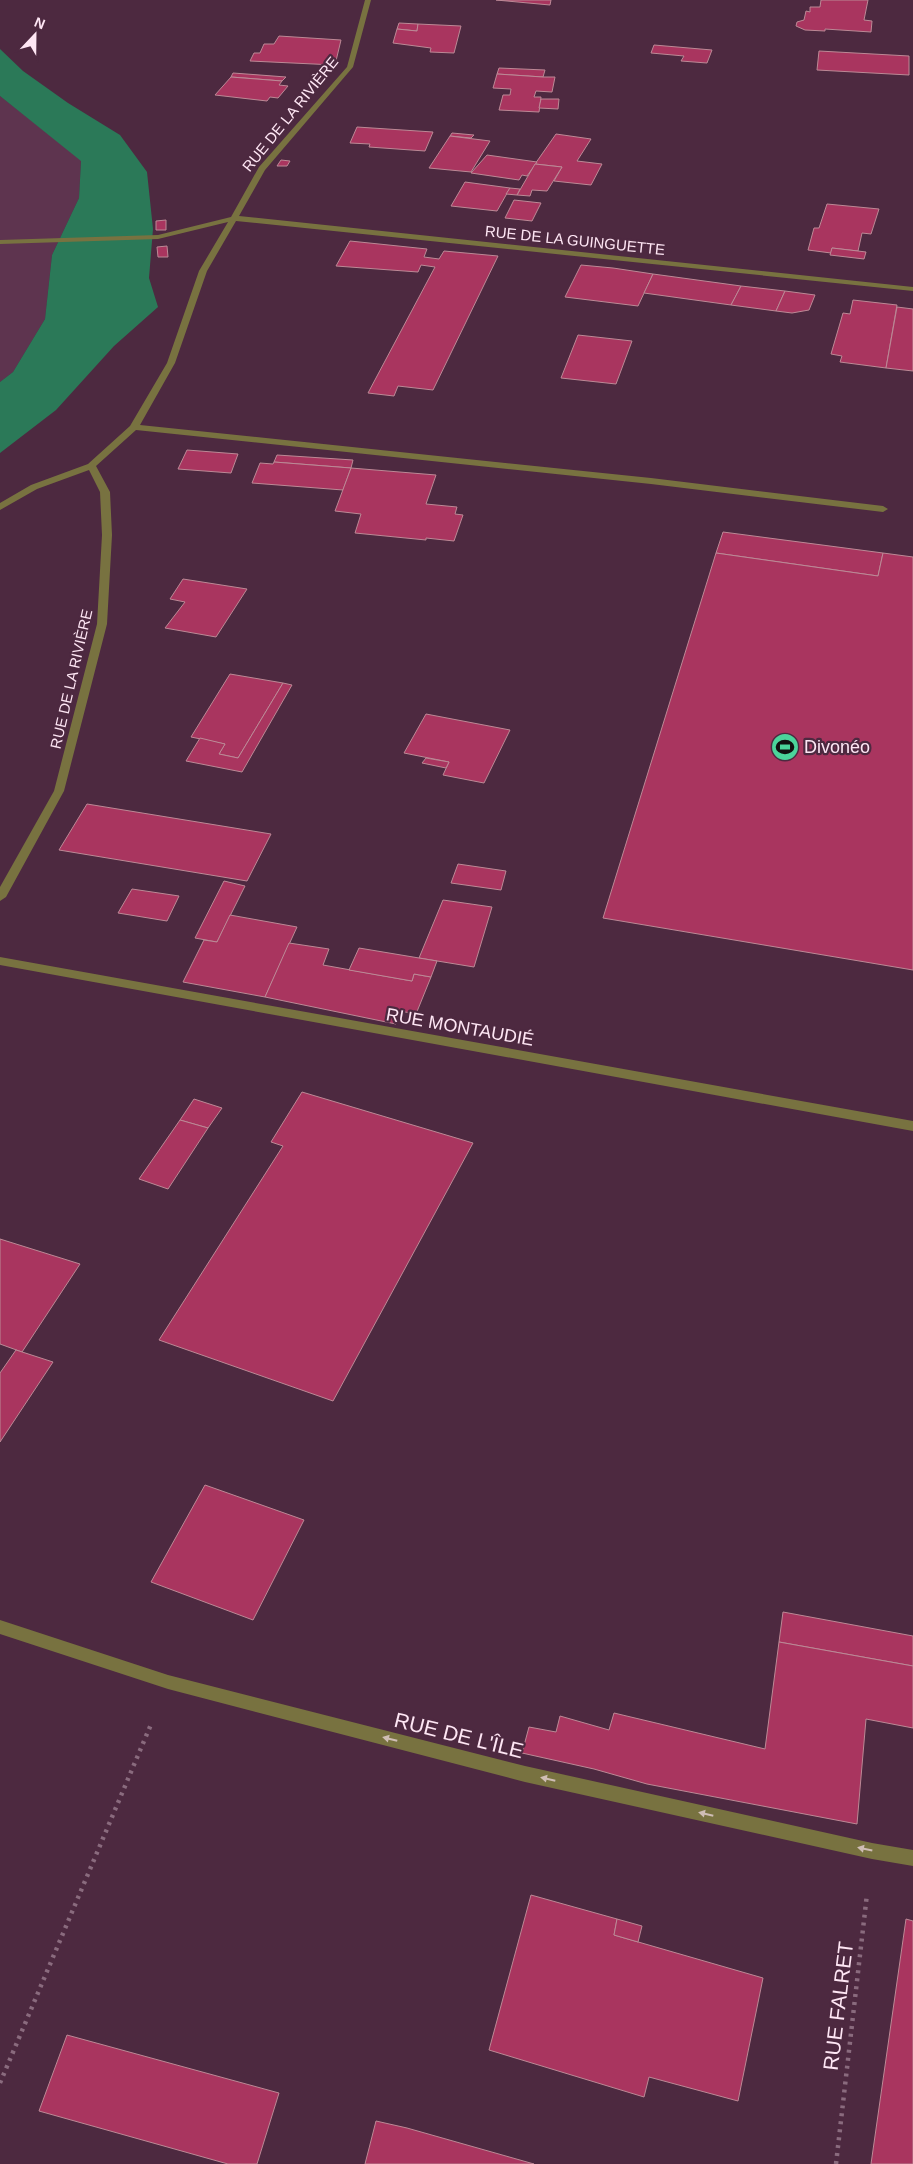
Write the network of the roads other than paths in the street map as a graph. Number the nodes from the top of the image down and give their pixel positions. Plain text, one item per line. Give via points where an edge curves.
1 (368, 0) edge
2 (234, 218) junction
3 (0, 242) edge
4 (913, 290) edge
5 (134, 427) junction
6 (91, 466) junction
7 (0, 507) edge
8 (883, 509) dead end
9 (0, 897) edge
10 (0, 961) edge
11 (913, 1126) edge
12 (0, 1627) edge
13 (913, 1858) edge

1 - 2 street, RUE DE LA RIVIÈRE via 350,67 262,169
2 - 3 street via 158,237
2 - 4 street, RUE DE LA GUINGUETTE
2 - 5 street, RUE DE LA RIVIÈRE via 203,271 171,363
5 - 6 street, RUE DE LA RIVIÈRE
5 - 8 street
6 - 7 street via 34,487
6 - 9 street, RUE DE LA RIVIÈRE via 105,492 107,535 102,624 59,791
10 - 11 street, RUE MONTAUDIÉ
13 -> 12 street, RUE DE L'ÎLE via 525,1774 168,1682

